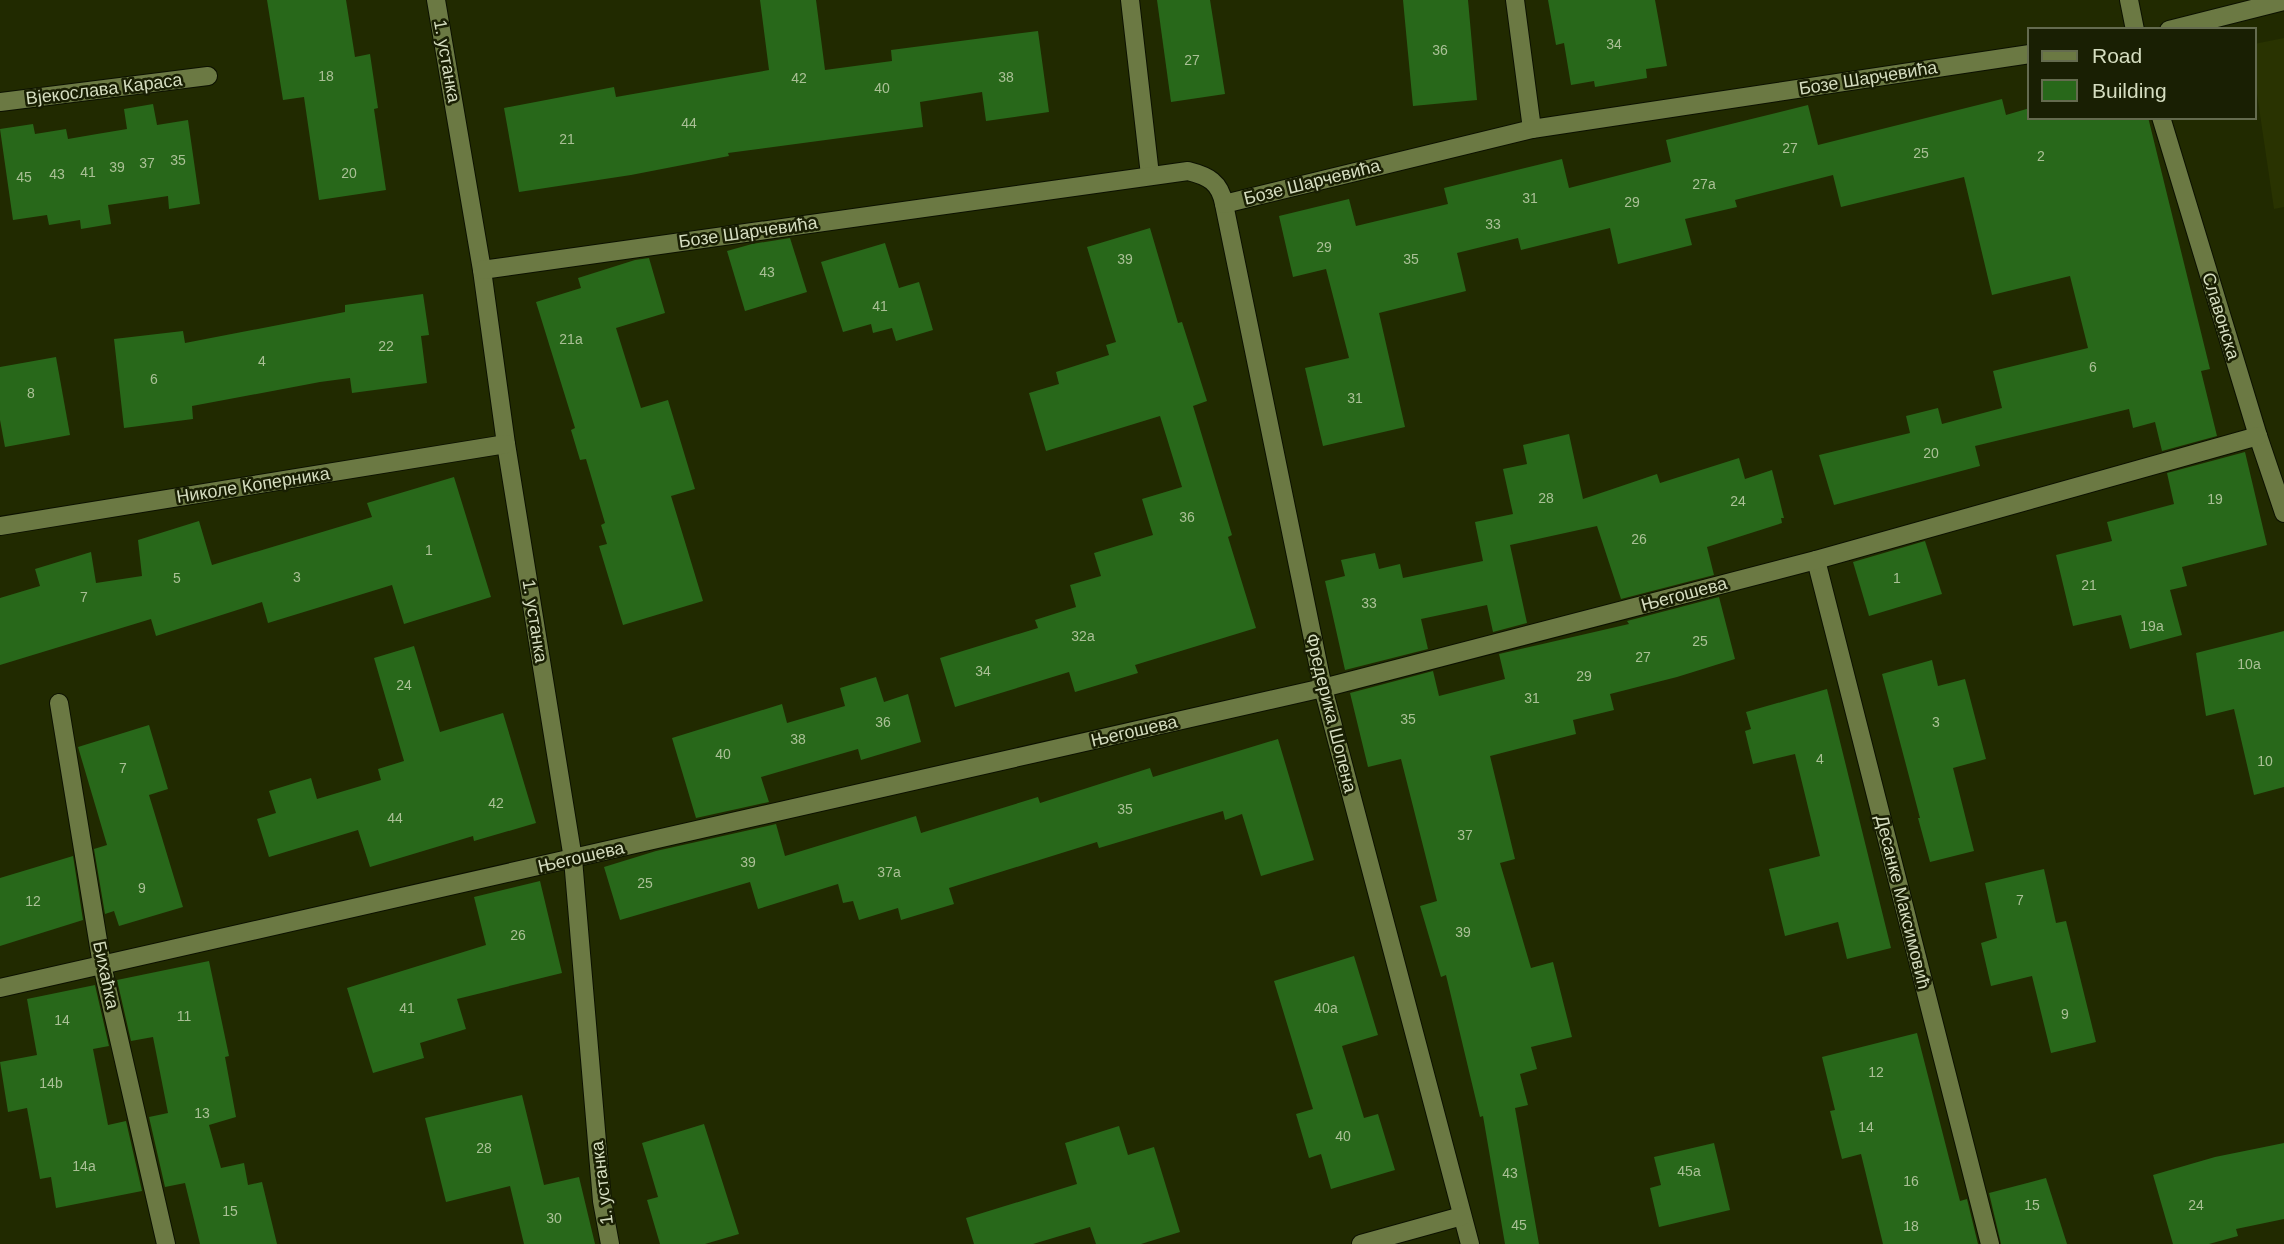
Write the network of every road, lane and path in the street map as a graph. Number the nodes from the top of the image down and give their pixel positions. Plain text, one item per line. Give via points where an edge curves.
1 (436, 0) edge
2 (1130, 0) edge
3 (1515, 0) edge
4 (2129, 0) edge
5 (2284, 1) edge
6 (2135, 28) edge
7 (2177, 28) edge
8 (2028, 54) edge
9 (208, 76) dead end
10 (0, 102) edge
11 (2162, 119) edge
12 (1532, 129) junction
13 (1150, 175) junction
14 (1224, 204) junction
15 (482, 270) junction
16 (2258, 436) junction
17 (506, 443) junction
18 (2284, 513) edge
19 (0, 526) edge
20 (1816, 560) junction
21 (1323, 688) junction
22 (59, 703) dead end
23 (573, 859) junction
24 (102, 965) junction
25 (0, 988) edge
26 (1462, 1216) junction
27 (166, 1244) edge
28 (610, 1244) edge
29 (1361, 1244) edge
30 (1469, 1244) edge
31 (1990, 1244) edge

1 - 15 street, 1. устанка
2 - 13 street
3 - 12 street
4 - 6 street
5 - 7 street
8 - 12 street, Бозе Шарчевића
9 - 10 street, Вјекослава Караса
11 - 16 street, Славонска
12 - 14 street, Бозе Шарчевића
13 - 14 street, Бозе Шарчевића via 1188,171 1208,176 1222,192
13 - 15 street, Бозе Шарчевића
14 - 21 street, Фредерика Шопена
15 - 17 street, 1. устанка
16 - 18 street, Славонска
16 - 20 street, Његошева
17 - 19 street, Николе Коперника
17 - 23 street, 1. устанка
20 - 21 street, Његошева
20 - 31 street, Десанке Максимовић
21 - 23 street, Његошева
21 - 26 street, Фредерика Шопена
22 - 24 street, Бихаћка
23 - 24 street, Његошева
23 - 28 street, 1. устанка via 602,1201
24 - 25 street, Његошева
24 - 27 street, Бихаћка
26 - 29 street
26 - 30 street, Фредерика Шопена

